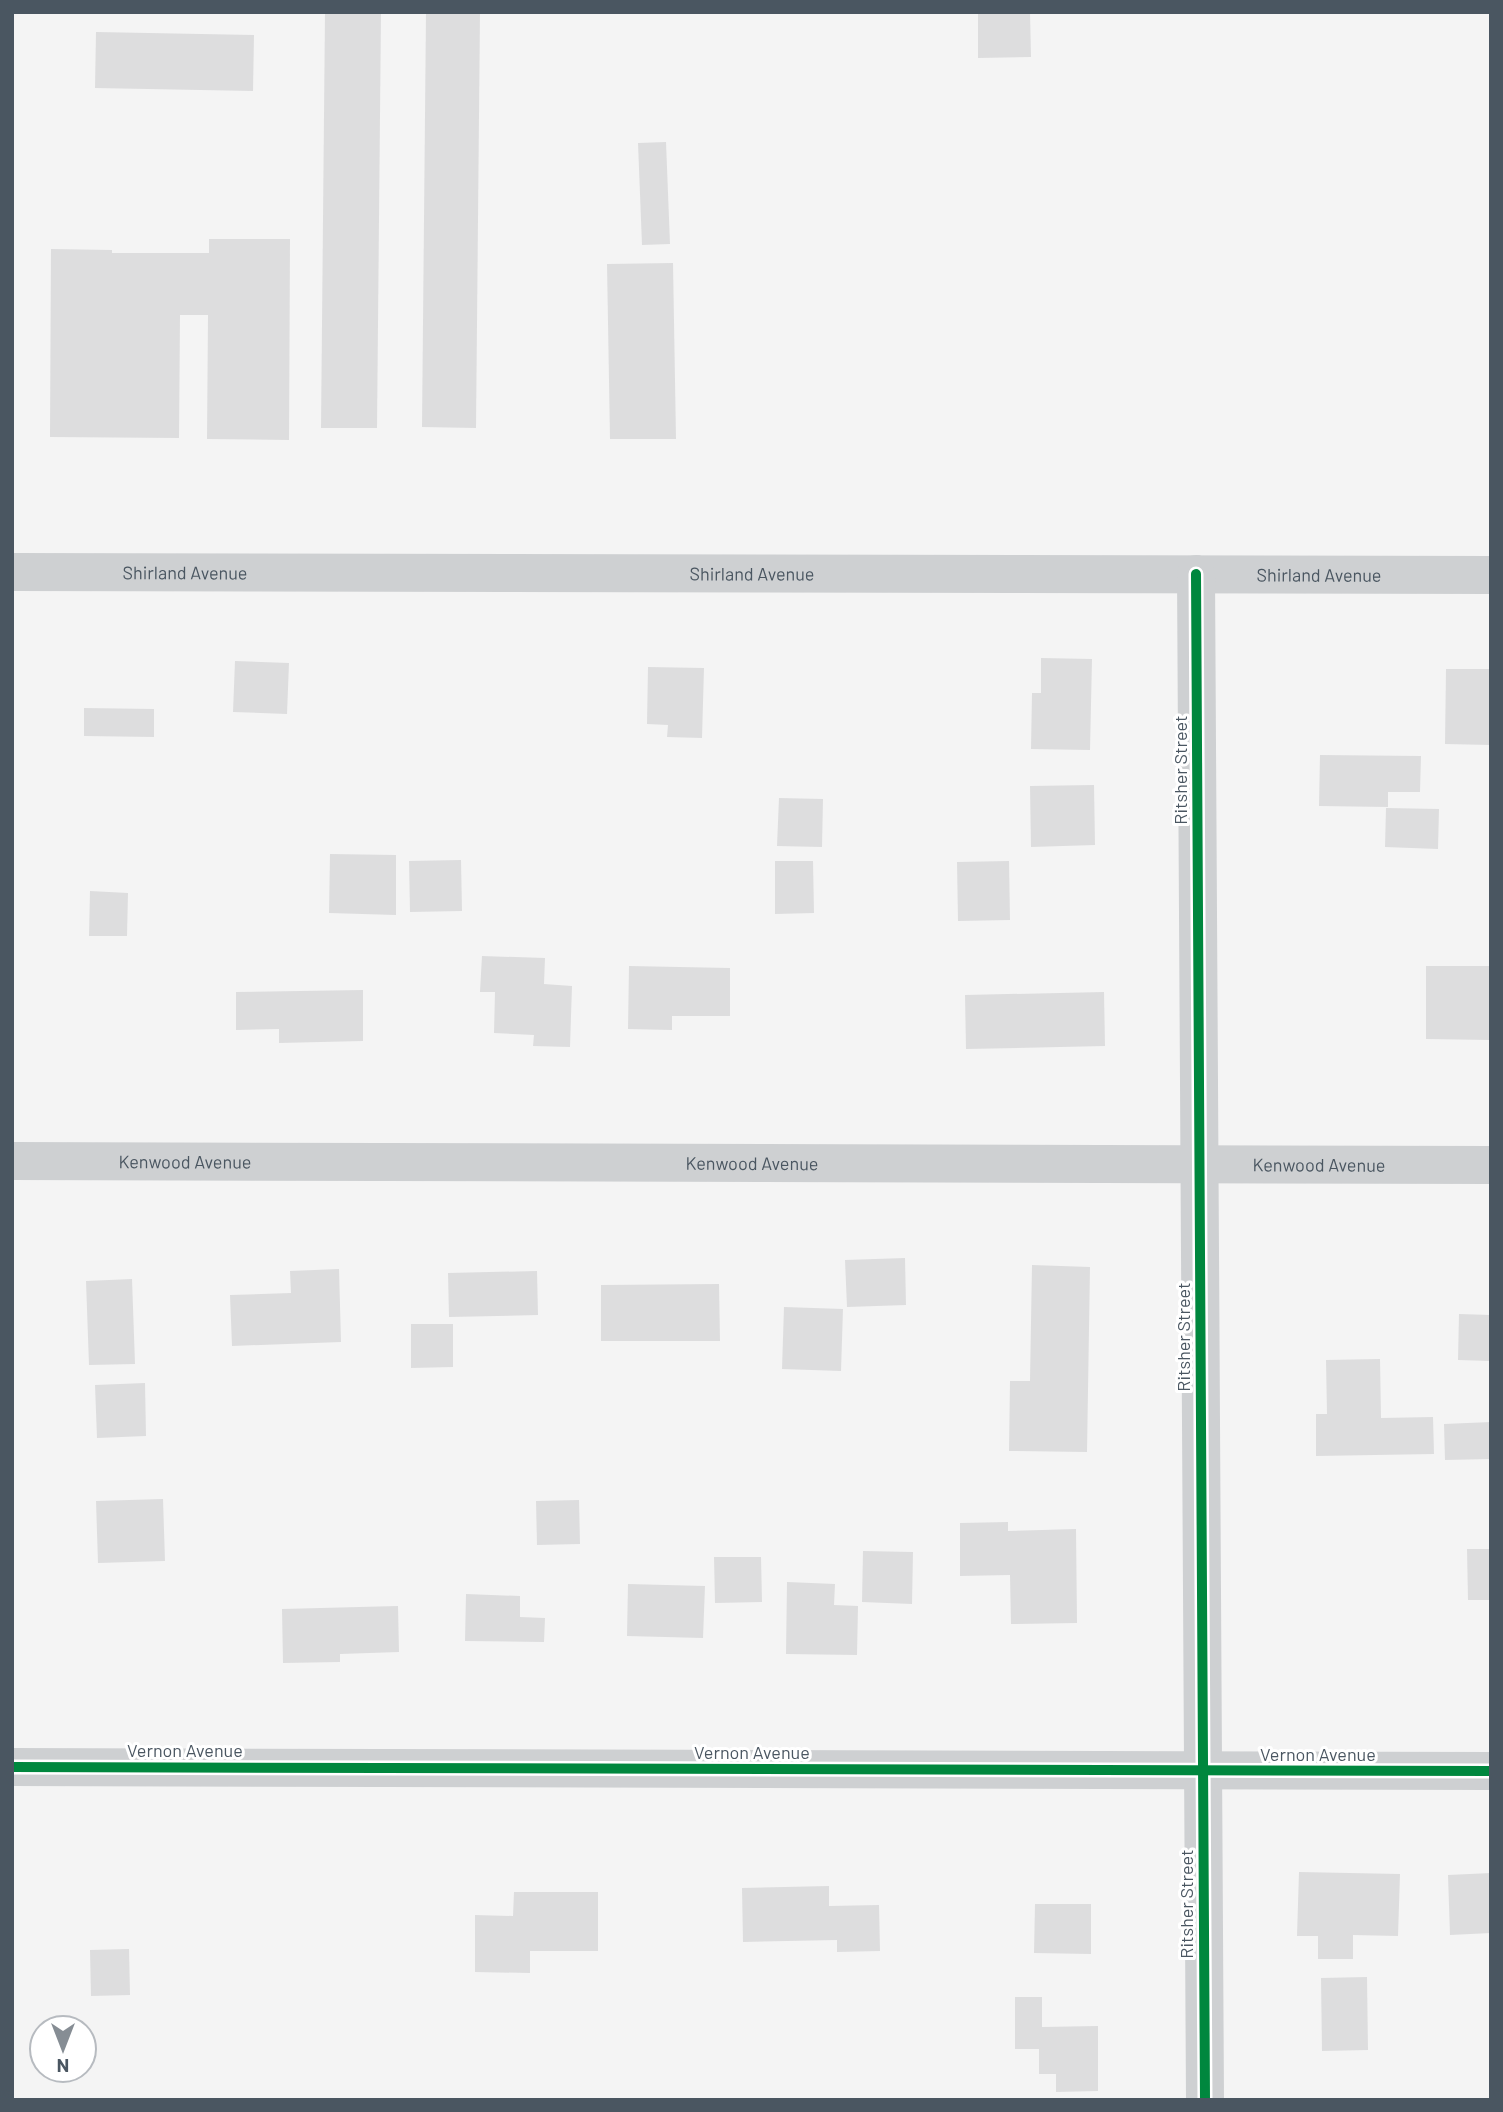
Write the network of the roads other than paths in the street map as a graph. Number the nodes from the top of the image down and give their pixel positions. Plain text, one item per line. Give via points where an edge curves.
1 (12, 572) edge
2 (1196, 574) junction
3 (1491, 575) edge
4 (12, 1161) edge
5 (1200, 1163) junction
6 (1491, 1165) edge
7 (12, 1767) edge
8 (1491, 1771) edge
9 (1203, 1772) junction
10 (1205, 2100) edge

1 - 2 street, Shirland Avenue
2 - 3 street, Shirland Avenue
2 - 5 street, Ritsher Street
4 - 5 street, Kenwood Avenue
5 - 6 street, Kenwood Avenue
5 - 9 street, Ritsher Street
7 - 9 street, Vernon Avenue
8 - 9 street, Vernon Avenue
9 - 10 street, Ritsher Street

